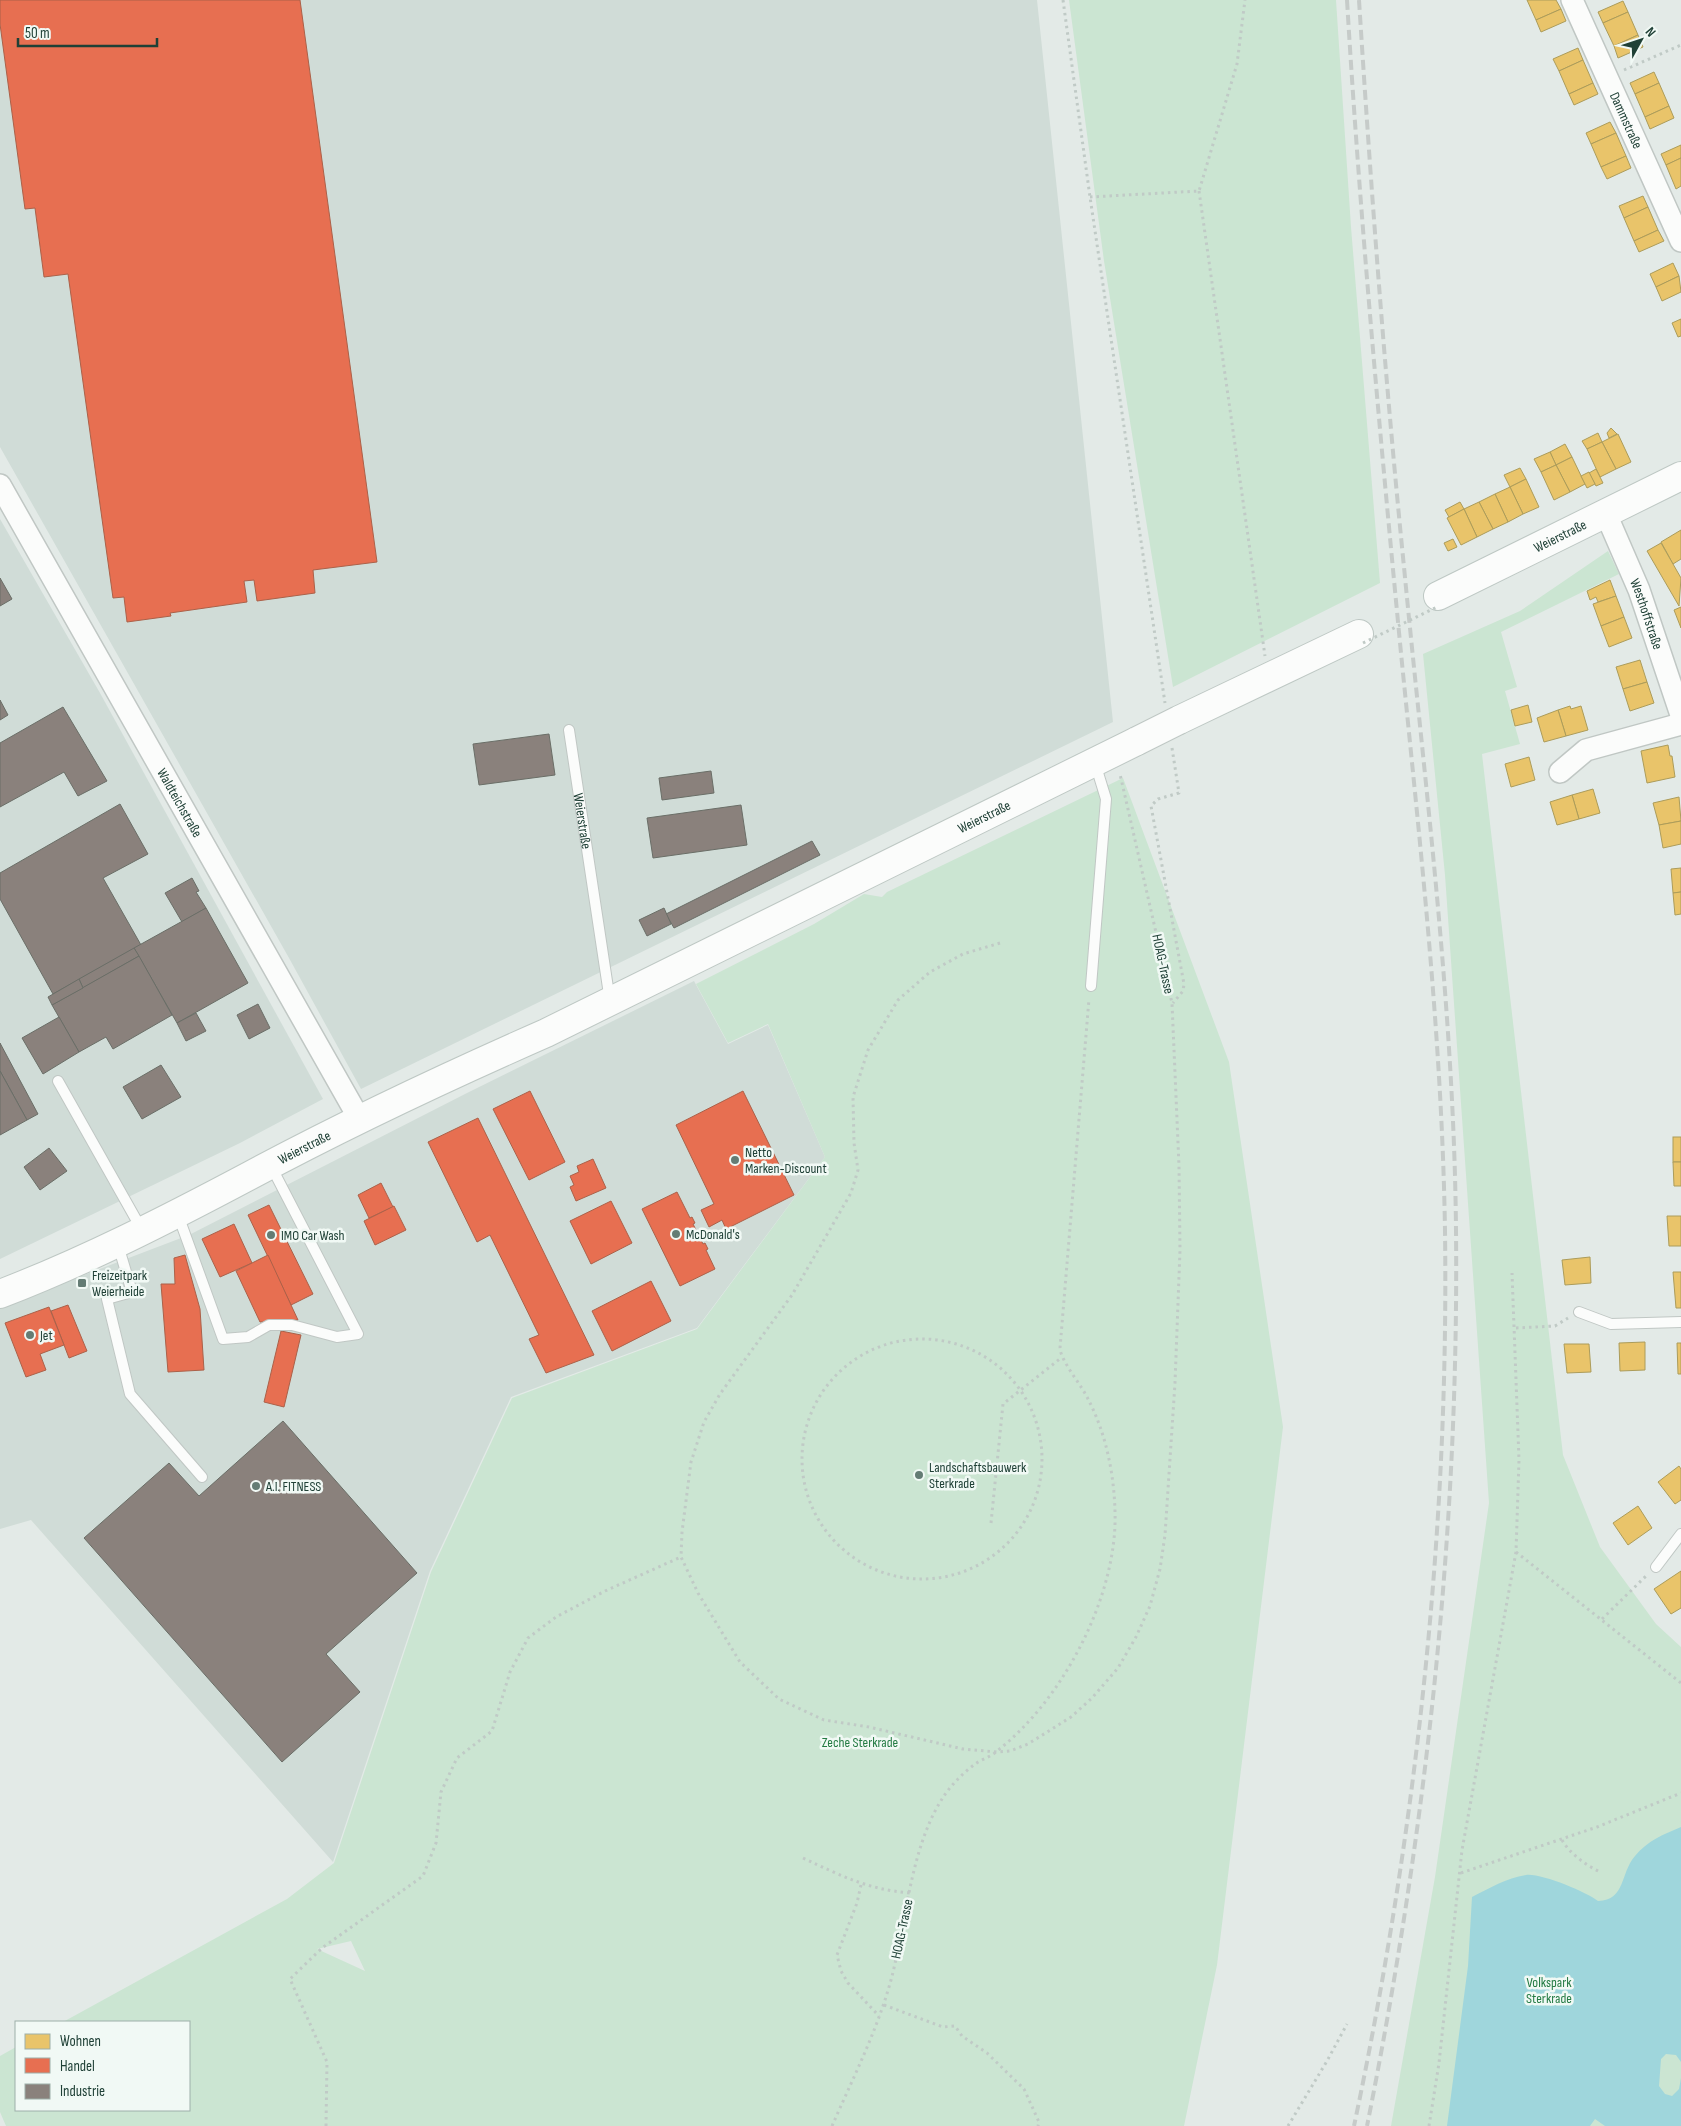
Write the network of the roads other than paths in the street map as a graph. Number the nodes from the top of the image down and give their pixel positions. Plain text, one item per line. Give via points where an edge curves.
1 (1572, 0) edge
2 (1681, 241) edge
3 (1681, 476) edge
4 (0, 486) edge
5 (1606, 514) junction
6 (1438, 601) road end
7 (1361, 638) road end
8 (1681, 715) edge
9 (1681, 724) edge
10 (569, 730) dead end
11 (1115, 751) junction
12 (1560, 772) dead end
13 (1091, 986) road end
14 (610, 1002) junction
15 (58, 1081) dead end
16 (360, 1120) junction
17 (270, 1165) junction
18 (178, 1214) junction
19 (142, 1232) junction
20 (118, 1244) junction
21 (0, 1294) edge
22 (1579, 1312) road end
23 (1681, 1322) edge
24 (202, 1478) dead end
25 (1681, 1534) edge
26 (1656, 1567) road end

1 - 2 street, Dammstraße
3 - 5 main road, Weierstraße
4 - 16 street, Waldteichstraße
5 - 6 main road, Weierstraße
5 - 8 street, Westhoffstraße via 1639,590
7 - 11 main road, Weierstraße, bridge via 1268,677
9 - 12 street via 1586,750
10 - 14 lane, Weierstraße
11 - 13 lane via 1106,799
11 - 14 main road, Weierstraße
14 - 16 main road, Weierstraße
15 - 19 lane
16 - 17 main road, Weierstraße
17 - 18 main road, Weierstraße
17 - 18 lane via 358,1334 337,1337 292,1325 269,1325 248,1338 223,1339
18 - 19 main road, Weierstraße
19 - 20 main road, Weierstraße
20 - 21 main road, Weierstraße
20 - 24 lane via 132,1292 107,1299 130,1394
22 - 23 lane via 1611,1324
25 - 26 lane

